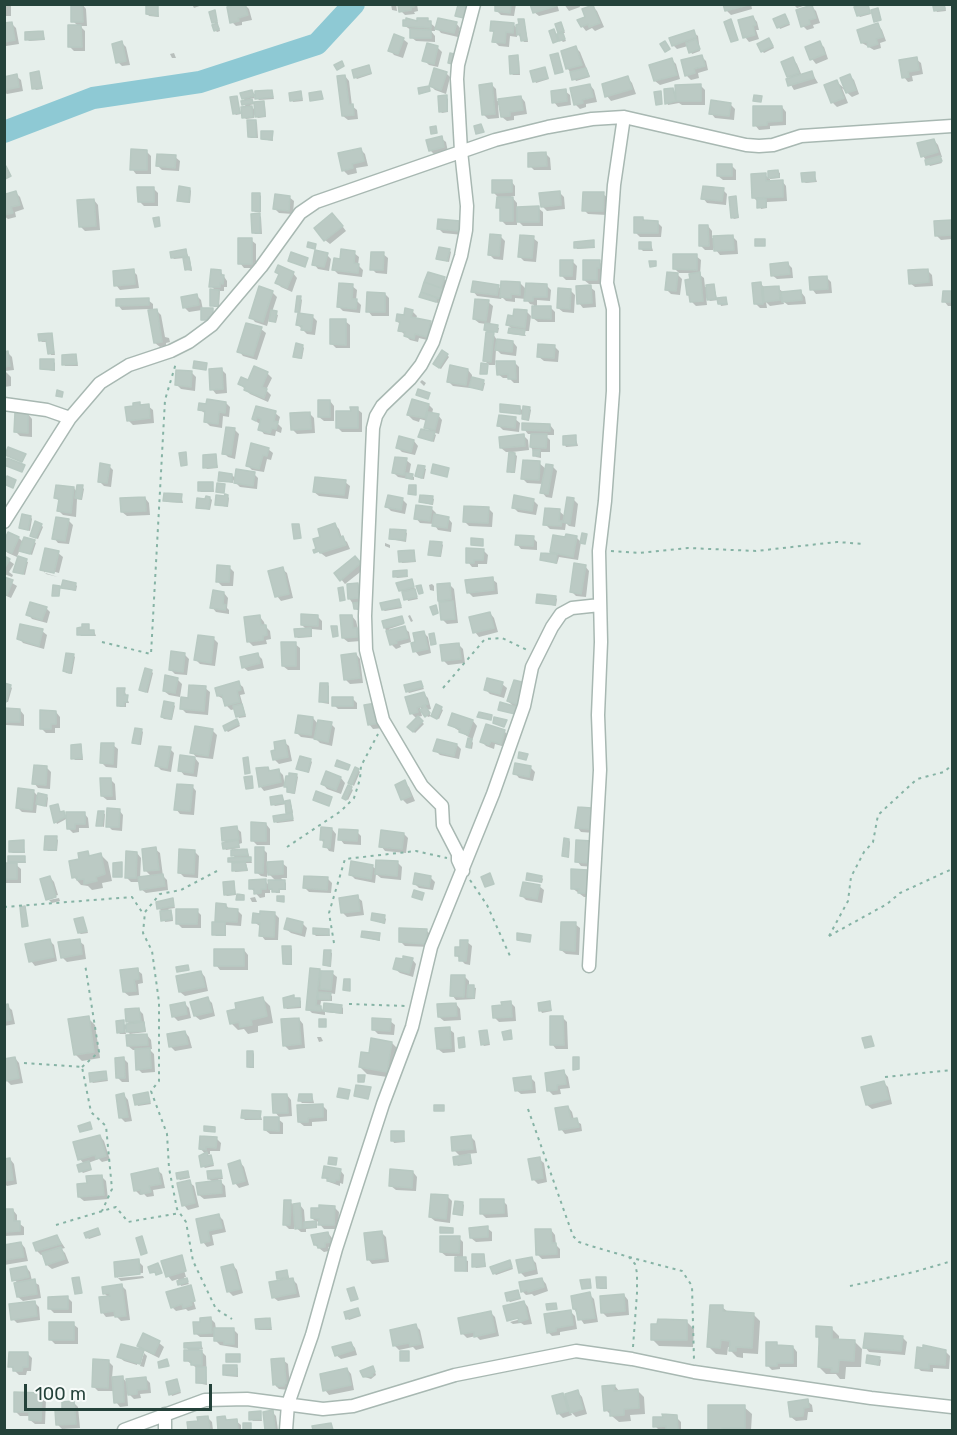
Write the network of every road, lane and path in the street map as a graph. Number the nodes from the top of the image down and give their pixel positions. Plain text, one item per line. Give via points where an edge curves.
1 (474, 4) edge
2 (624, 117) junction
3 (952, 126) edge
4 (460, 151) junction
5 (181, 346) junction
6 (4, 404) edge
7 (70, 418) junction
8 (4, 522) edge
9 (865, 544) dead end
10 (599, 551) junction
11 (600, 605) junction
12 (102, 642) dead end
13 (538, 655) junction
14 (443, 688) dead end
15 (383, 720) junction
16 (952, 765) edge
17 (287, 847) dead end
18 (461, 866) junction
19 (952, 869) edge
20 (217, 871) dead end
21 (4, 907) edge
22 (144, 915) junction
23 (334, 943) dead end
24 (510, 956) dead end
25 (85, 964) dead end
26 (589, 966) dead end
27 (349, 1004) dead end
28 (417, 1006) junction
29 (24, 1063) dead end
30 (82, 1067) junction
31 (952, 1070) edge
32 (885, 1077) dead end
33 (528, 1109) dead end
34 (102, 1211) junction
35 (180, 1213) junction
36 (56, 1225) dead end
37 (629, 1257) junction
38 (952, 1261) edge
39 (850, 1286) dead end
40 (232, 1319) dead end
41 (632, 1359) junction
42 (694, 1372) junction
43 (288, 1404) junction
44 (952, 1407) edge
45 (165, 1414) junction
46 (124, 1431) edge
47 (165, 1431) edge
48 (286, 1431) edge

1 - 4 street via 458,64
2 - 3 street via 759,146 801,136
2 - 4 street via 548,127
2 - 10 street via 614,185 607,283 613,309 613,391
4 - 5 street via 316,202 300,213 212,325
4 - 15 street via 467,218 449,296 421,365 382,406 373,428 366,650
5 - 7 street via 129,365 100,382
5 - 12 path via 165,400 151,654
6 - 7 street via 47,410
7 - 8 street
9 - 10 path via 837,542 756,550
10 - 11 street
11 - 13 street via 564,612
11 - 26 street via 600,770
13 - 14 path via 502,638 485,639
13 - 18 street via 520,717
15 - 17 path via 361,766 354,798
15 - 18 street via 422,786 442,806 442,825
16 - 19 path via 944,772 917,779 878,816 873,842 851,877 848,901 829,936 900,893
18 - 23 path via 416,851 345,859 329,913
18 - 24 path via 487,905
18 - 28 street via 431,947
20 - 22 path via 181,890 160,894
21 - 22 path via 132,897
22 - 35 path via 143,933 152,951 159,1002 159,1081 151,1091 167,1134 169,1168
25 - 30 path via 99,1052
27 - 28 path
28 - 43 street
29 - 30 path
30 - 34 path via 91,1112 106,1126 112,1189
31 - 32 path
33 - 37 path via 573,1236 579,1242
34 - 35 path via 116,1207 128,1222
34 - 36 path
35 - 40 path via 186,1222 193,1261 216,1309
37 - 41 path via 637,1273
37 - 42 path via 682,1272 692,1286
38 - 39 path
41 - 42 street
41 - 43 street via 576,1351 455,1375 353,1406 323,1409
42 - 44 street
43 - 45 street via 247,1399 205,1400
43 - 48 street
45 - 46 street
45 - 47 street

